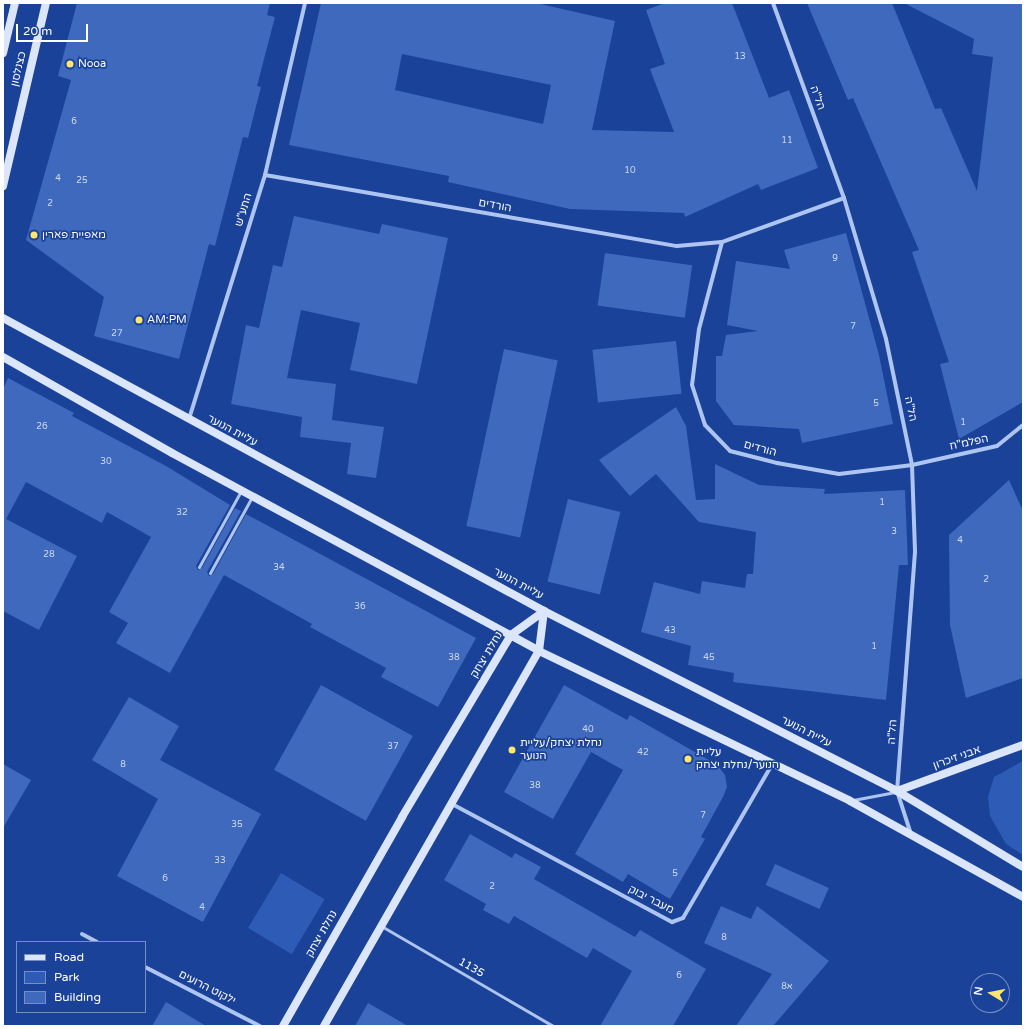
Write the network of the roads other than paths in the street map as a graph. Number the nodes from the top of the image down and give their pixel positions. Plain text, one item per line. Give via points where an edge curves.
1 (15, 3) edge
2 (46, 3) edge
3 (305, 3) edge
4 (773, 3) edge
5 (3, 53) edge
6 (265, 175) junction
7 (3, 186) edge
8 (844, 198) junction
9 (722, 242) junction
10 (3, 318) edge
11 (3, 357) edge
12 (189, 420) junction
13 (1023, 425) edge
14 (912, 465) junction
15 (241, 491) junction
16 (252, 497) junction
17 (199, 567) dead end
18 (210, 573) dead end
19 (544, 611) junction
20 (511, 635) junction
21 (539, 651) junction
22 (1023, 745) edge
23 (773, 763) junction
24 (897, 791) junction
25 (850, 801) junction
26 (452, 804) junction
27 (911, 835) junction
28 (1023, 867) edge
29 (1023, 897) edge
30 (381, 926) junction
31 (82, 934) dead end
32 (95, 941) edge
33 (146, 968) edge
34 (260, 1026) edge
35 (283, 1026) edge
36 (324, 1026) edge
37 (553, 1026) edge

1 - 5 street, כצנלסון
2 - 7 street, כצנלסון
3 - 6 street, התע"ש
4 - 8 street, הל"ה
6 - 9 street, הורדים via 677,246
6 - 12 street, התע"ש
8 - 9 street, הורדים
8 - 14 street, הל"ה via 886,339
9 - 14 street, הורדים via 699,329 692,385 705,425 730,451 777,463 839,474
10 - 12 street, עליית הנוער
11 - 15 street
12 - 19 street, עליית הנוער
13 - 14 street, הפלמ"ח via 997,446
14 - 24 street, הל"ה via 915,552
15 - 16 street
15 - 17 lane
16 - 18 lane
16 - 20 street
19 - 20 street, נחלת יצחק
19 - 21 street
19 - 24 street, עליית הנוער
20 - 21 street
20 - 35 street, נחלת יצחק via 402,817
21 - 23 street
21 - 26 street
22 - 24 street, אבני זיכרון
23 - 25 street
23 - 26 street, מעבר יבוק via 683,918 672,922
24 - 25 lane
24 - 27 street, הל"ה
24 - 28 street, עליית הנוער
25 - 27 street
26 - 30 street
27 - 29 street
30 - 36 street
30 - 37 lane, 1135
31 - 32 street
33 - 34 street, ילקוט הרועים

